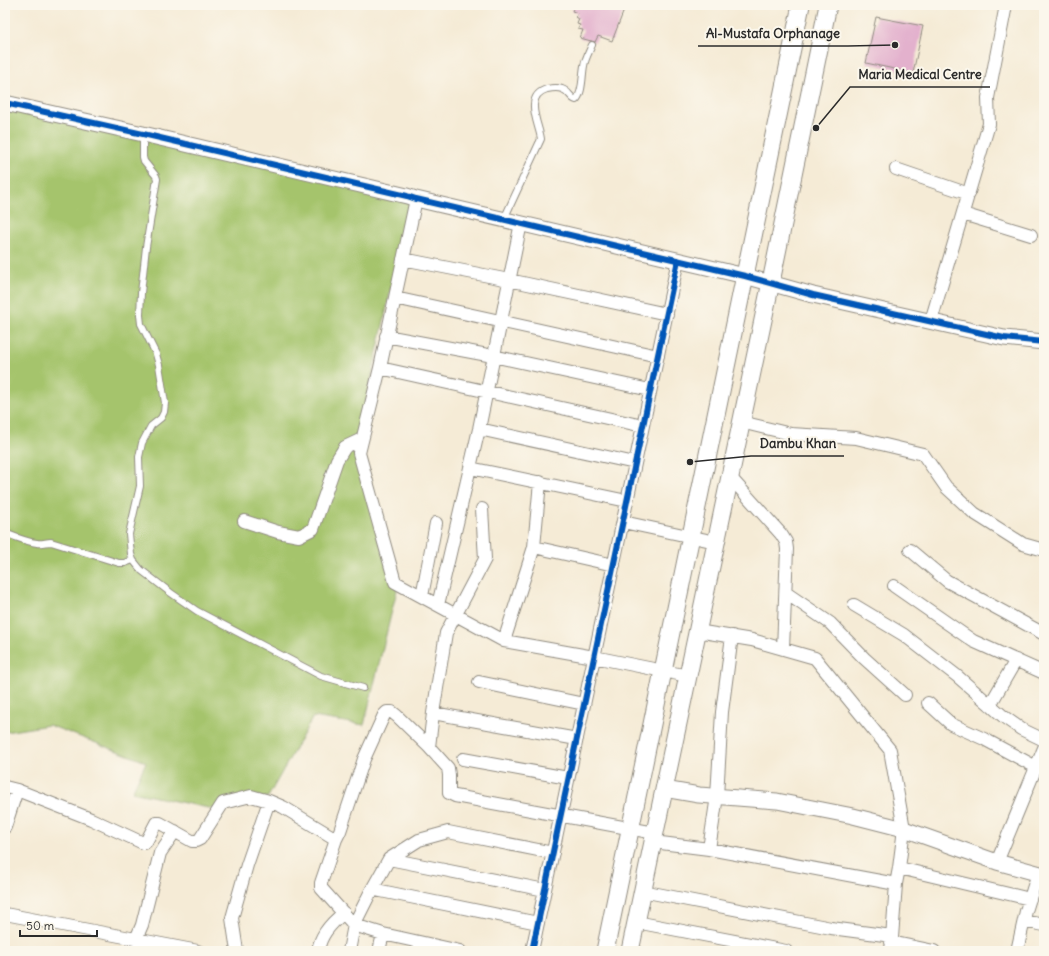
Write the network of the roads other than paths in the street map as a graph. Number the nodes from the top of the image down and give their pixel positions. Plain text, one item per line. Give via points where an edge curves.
1 (801, 5) edge
2 (828, 5) edge
3 (1006, 5) edge
4 (592, 45) dead end
5 (5, 103) edge
6 (143, 134) junction
7 (896, 169) dead end
8 (969, 194) junction
9 (416, 199) junction
10 (963, 214) junction
11 (504, 219) junction
12 (521, 223) junction
13 (1031, 235) dead end
14 (403, 259) junction
15 (678, 260) junction
16 (745, 276) junction
17 (509, 280) junction
18 (771, 282) junction
19 (395, 298) junction
20 (667, 314) junction
21 (501, 321) junction
22 (931, 322) junction
23 (386, 336) junction
24 (1044, 342) edge
25 (493, 356) junction
26 (658, 356) junction
27 (380, 368) junction
28 (650, 390) junction
29 (487, 392) junction
30 (741, 422) junction
31 (643, 426) junction
32 (479, 429) junction
33 (362, 439) junction
34 (635, 464) junction
35 (470, 468) junction
36 (730, 477) junction
37 (540, 482) junction
38 (627, 500) junction
39 (482, 509) dead end
40 (244, 521) dead end
41 (623, 522) junction
42 (436, 523) dead end
43 (5, 533) edge
44 (691, 536) junction
45 (716, 542) junction
46 (534, 547) junction
47 (910, 550) dead end
48 (1044, 550) edge
49 (133, 560) junction
50 (614, 564) junction
51 (894, 586) dead end
52 (786, 593) junction
53 (422, 596) junction
54 (438, 604) junction
55 (854, 605) dead end
56 (456, 614) junction
57 (697, 631) junction
58 (1044, 634) edge
59 (732, 636) junction
60 (504, 641) junction
61 (783, 649) junction
62 (594, 657) junction
63 (1016, 660) junction
64 (663, 670) junction
65 (1044, 673) edge
66 (688, 676) junction
67 (479, 682) dead end
68 (363, 688) dead end
69 (905, 695) dead end
70 (928, 703) dead end
71 (584, 704) junction
72 (990, 705) junction
73 (433, 713) junction
74 (577, 739) junction
75 (1044, 740) edge
76 (429, 747) junction
77 (1044, 748) edge
78 (463, 759) dead end
79 (1036, 767) junction
80 (568, 778) junction
81 (11, 788) edge
82 (664, 789) junction
83 (717, 796) junction
84 (269, 801) junction
85 (561, 815) junction
86 (5, 827) edge
87 (630, 828) junction
88 (904, 829) junction
89 (175, 831) junction
90 (654, 838) junction
91 (336, 839) junction
92 (709, 850) junction
93 (553, 853) junction
94 (389, 859) junction
95 (997, 862) junction
96 (899, 868) junction
97 (1041, 874) edge
98 (896, 884) junction
99 (545, 890) junction
100 (642, 891) junction
101 (370, 893) junction
102 (1030, 898) junction
103 (344, 913) junction
104 (5, 914) edge
105 (1024, 921) junction
106 (636, 922) junction
107 (538, 923) junction
108 (354, 925) junction
109 (1044, 925) edge
110 (383, 934) junction
111 (136, 945) edge
112 (891, 946) edge
113 (424, 947) edge
114 (198, 951) edge
115 (237, 951) edge
116 (318, 951) edge
117 (349, 951) edge
118 (379, 951) edge
119 (459, 951) edge
120 (532, 951) edge
121 (605, 951) edge
122 (630, 951) edge
123 (786, 951) edge
124 (934, 951) edge
125 (1017, 951) edge

1 - 16 main road
2 - 18 main road
3 - 8 street via 988,98 990,124
4 - 11 lane via 584,65 576,100 560,88 543,91 537,96 533,106 541,139
5 - 6 street
6 - 9 street
6 - 49 lane via 144,161 157,179 145,255 140,315 141,324 156,354 165,403 162,418 151,426 142,443 139,457 140,486 130,534
7 - 8 street
8 - 10 street
9 - 11 street
9 - 14 street
10 - 13 street
10 - 22 street
11 - 12 street
12 - 15 street
12 - 17 street
14 - 17 street
14 - 19 street
15 - 16 street
15 - 20 street
16 - 18 street
16 - 44 main road
17 - 20 street
17 - 21 street
18 - 22 street
18 - 30 main road
19 - 21 street
19 - 23 street
20 - 26 street
21 - 25 street
21 - 26 street
22 - 24 street via 1004,338
23 - 25 street
23 - 27 street
25 - 28 street
25 - 29 street
26 - 28 street
27 - 29 street
27 - 33 street
28 - 31 street
29 - 31 street
29 - 32 street
30 - 36 main road
30 - 48 street via 791,434 856,438 923,454 946,487 974,513 1023,544
31 - 34 street
32 - 34 street
32 - 35 street
33 - 40 street via 345,446 337,460 313,529 299,536
33 - 53 street via 359,453 395,582
34 - 38 street
35 - 37 street
35 - 54 street
36 - 45 main road
36 - 52 street via 786,542
37 - 38 street
37 - 46 street
38 - 41 street
39 - 56 street via 485,559
41 - 44 street
41 - 50 street
42 - 53 street
43 - 49 lane via 38,543 51,542 119,563
44 - 45 street
44 - 64 main road
45 - 57 main road
46 - 50 street
46 - 60 street
47 - 58 street via 947,581
49 - 68 lane via 141,570 197,611 321,676
50 - 62 street
51 - 63 street via 973,641
52 - 61 street
52 - 69 street via 830,623
53 - 54 street
54 - 56 street
55 - 72 street via 904,635
56 - 60 street
56 - 73 street via 446,633
57 - 59 street
57 - 66 main road
59 - 61 street
59 - 83 street via 722,712
60 - 62 street
61 - 88 street via 815,658 890,750
62 - 64 street
62 - 71 street
63 - 65 street
63 - 72 street
64 - 66 street
64 - 87 main road
66 - 82 main road
67 - 71 street
70 - 79 street via 951,724
71 - 74 street
72 - 75 street via 1021,729
73 - 74 street
73 - 76 street
74 - 80 street
76 - 85 street via 448,768 449,793
76 - 91 street via 397,716 387,712 364,759
77 - 79 street
78 - 80 street
79 - 95 street
80 - 85 street
81 - 86 street
81 - 89 street via 90,819 143,844 156,823
82 - 83 street
82 - 90 main road
83 - 88 street via 777,801
83 - 92 street
84 - 89 street via 251,796 223,803 200,839 196,841
84 - 91 street
84 - 115 street via 232,918
85 - 87 street
85 - 93 street
87 - 90 street
87 - 121 main road
88 - 95 street
88 - 96 street
89 - 111 street via 160,853
90 - 92 street
90 - 100 main road
91 - 103 street via 321,888
92 - 98 street
93 - 94 street via 448,832 419,840
93 - 99 street
94 - 99 street
94 - 101 street
95 - 97 street
96 - 98 street
96 - 102 street
97 - 102 street
98 - 112 street
99 - 107 street
100 - 106 main road
100 - 112 street via 831,928
101 - 107 street via 376,890
101 - 108 street
102 - 105 street
103 - 108 street
103 - 116 street via 325,932
104 - 111 street
105 - 109 street
105 - 125 street
106 - 122 main road
106 - 123 street
107 - 120 street
108 - 110 street
108 - 117 street
110 - 113 street
110 - 118 street
111 - 114 street
112 - 124 street
113 - 119 street

